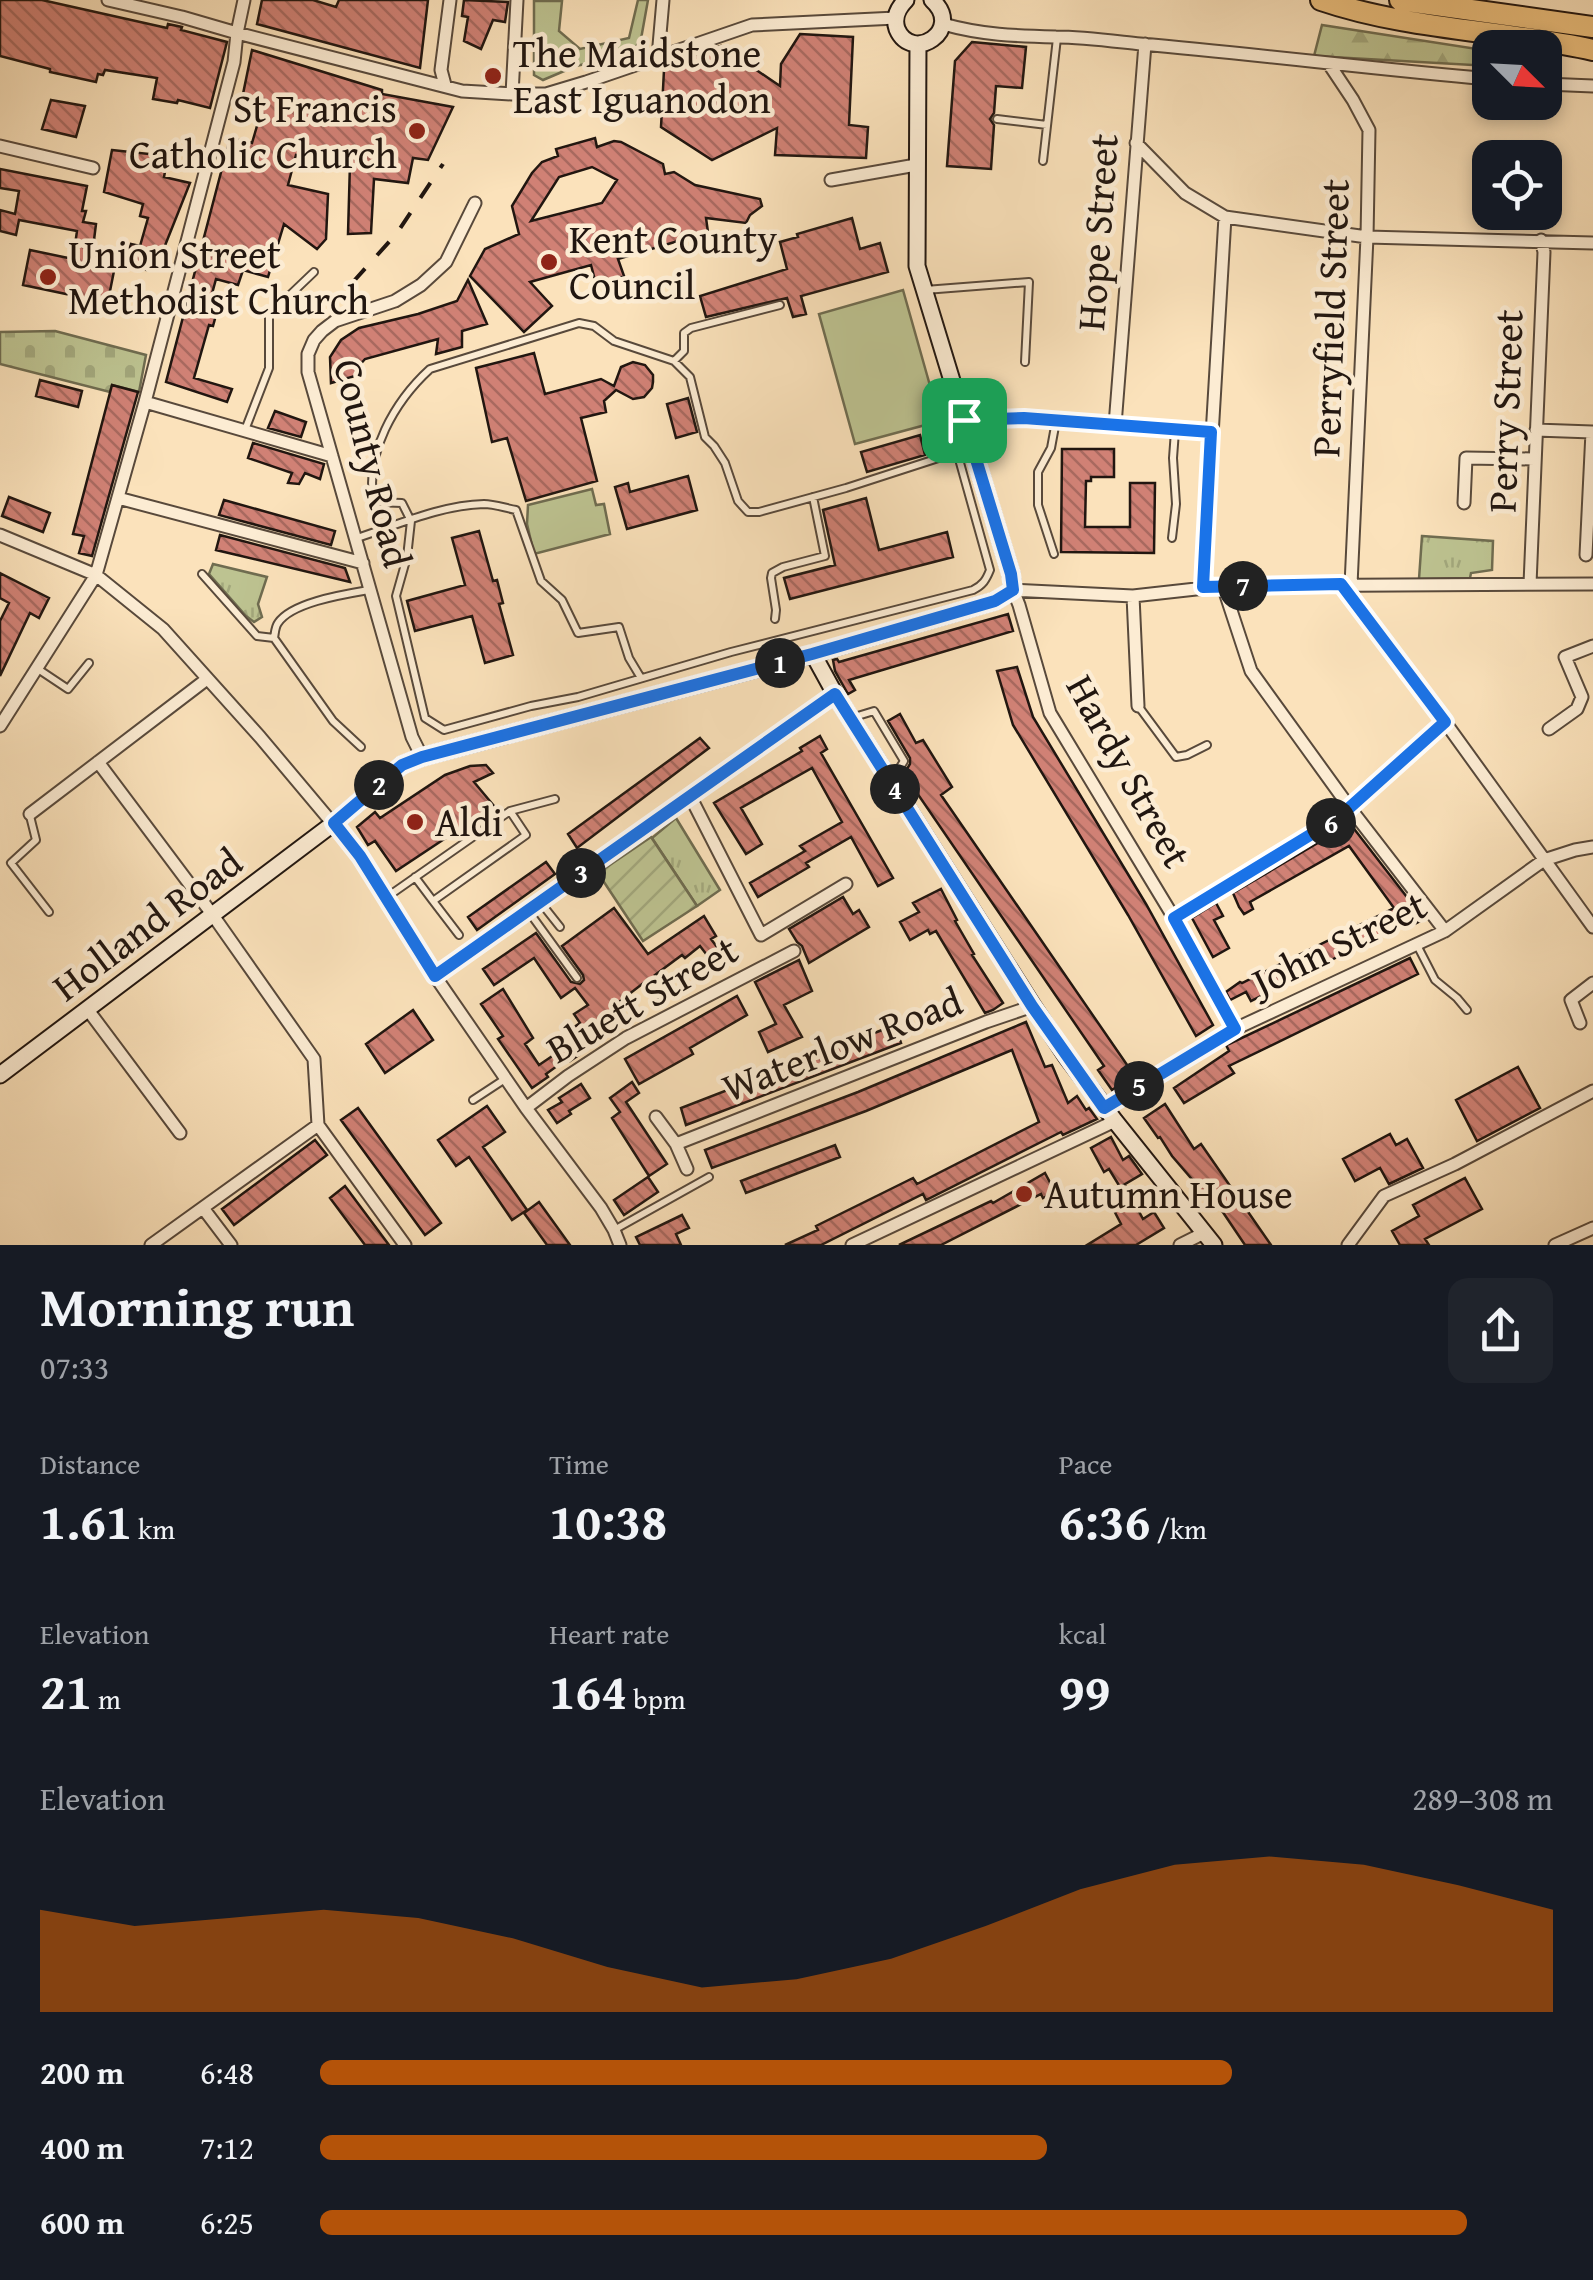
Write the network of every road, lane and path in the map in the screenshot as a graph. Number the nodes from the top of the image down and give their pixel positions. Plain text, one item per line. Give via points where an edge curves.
1 (108, 0) edge
2 (244, 0) edge
3 (450, 0) edge
4 (518, 0) edge
5 (663, 0) edge
6 (906, 0) edge
7 (1321, 0) edge
8 (1400, 0) edge
9 (936, 2) edge
10 (896, 18) junction
11 (942, 24) junction
12 (1593, 27) edge
13 (236, 34) junction
14 (1057, 37) junction
15 (918, 44) junction
16 (1145, 44) junction
17 (1593, 50) edge
18 (658, 56) junction
19 (1329, 64) junction
20 (1472, 77) edge
21 (446, 85) junction
22 (1562, 85) edge
23 (1593, 86) edge
24 (512, 94) junction
25 (997, 119) dead end
26 (1047, 125) junction
27 (1136, 143) junction
28 (0, 146) edge
29 (1042, 161) dead end
30 (916, 164) junction
31 (92, 168) dead end
32 (831, 180) dead end
33 (475, 203) dead end
34 (1225, 217) junction
35 (1368, 237) junction
36 (1541, 240) junction
37 (1593, 243) edge
38 (314, 272) dead end
39 (924, 290) junction
40 (780, 305) dead end
41 (674, 362) junction
42 (1025, 362) dead end
43 (145, 402) junction
44 (964, 420) junction
45 (1056, 420) junction
46 (1115, 425) junction
47 (246, 430) junction
48 (1176, 430) junction
49 (1536, 430) junction
50 (1211, 432) junction
51 (332, 456) junction
52 (1534, 460) junction
53 (814, 497) junction
54 (118, 498) junction
55 (1464, 502) dead end
56 (411, 521) junction
57 (0, 535) edge
58 (1172, 538) dead end
59 (356, 539) junction
60 (1054, 554) dead end
61 (1586, 555) dead end
62 (363, 563) junction
63 (202, 574) dead end
64 (96, 576) junction
65 (1346, 584) junction
66 (1530, 584) junction
67 (1593, 584) edge
68 (1224, 586) junction
69 (1203, 587) junction
70 (372, 589) junction
71 (1013, 590) junction
72 (1134, 596) junction
73 (774, 619) dead end
74 (274, 638) junction
75 (1593, 646) edge
76 (812, 654) junction
77 (89, 663) dead end
78 (37, 668) junction
79 (641, 678) junction
80 (206, 679) junction
81 (835, 694) junction
82 (1138, 706) joint
83 (850, 718) junction
84 (2, 720) edge
85 (1445, 722) junction
86 (1549, 729) dead end
87 (1206, 746) dead end
88 (361, 747) dead end
89 (422, 757) junction
90 (98, 762) junction
91 (890, 781) junction
92 (690, 796) junction
93 (555, 799) dead end
94 (1350, 808) junction
95 (510, 810) junction
96 (30, 814) joint
97 (334, 823) junction
98 (1593, 847) edge
99 (1544, 860) junction
100 (415, 877) junction
101 (846, 884) dead end
102 (386, 898) junction
103 (433, 901) junction
104 (540, 902) junction
105 (528, 910) junction
106 (49, 912) dead end
107 (212, 914) junction
108 (1174, 918) junction
109 (1593, 927) edge
110 (560, 928) dead end
111 (1445, 930) junction
112 (459, 936) dead end
113 (1416, 944) junction
114 (794, 951) dead end
115 (435, 976) junction
116 (577, 978) dead end
117 (1593, 983) edge
118 (1032, 1006) junction
119 (88, 1010) junction
120 (1467, 1010) dead end
121 (1580, 1023) dead end
122 (1235, 1029) junction
123 (0, 1076) edge
124 (506, 1078) junction
125 (1593, 1091) edge
126 (473, 1100) dead end
127 (526, 1108) junction
128 (1110, 1114) junction
129 (656, 1117) dead end
130 (318, 1125) junction
131 (180, 1133) dead end
132 (676, 1144) junction
133 (687, 1169) dead end
134 (708, 1177) dead end
135 (203, 1208) junction
136 (1593, 1228) edge
137 (614, 1230) junction
138 (1209, 1239) edge
139 (151, 1245) edge
140 (231, 1245) edge
141 (404, 1245) edge
142 (620, 1245) edge
143 (852, 1245) edge
144 (1180, 1245) edge
145 (1348, 1245) edge
146 (1556, 1245) edge

1 - 13 street
2 - 13 street
3 - 21 street via 441,70
4 - 24 street
5 - 18 street
6 - 10 main road
7 - 17 highway via 1412,22
8 - 12 highway
9 - 11 main road
10 - 15 main road via 904,38
10 - 18 street via 752,24
11 - 14 street via 975,34
11 - 15 main road via 931,41
13 - 21 street
13 - 43 street
14 - 16 street
14 - 26 lane
15 - 30 main road
16 - 19 street
16 - 27 street, Hope Street
18 - 24 street via 546,94
19 - 20 street
19 - 35 street, Perryfield Street via 1369,130
21 - 24 street
22 - 23 street
25 - 26 lane
26 - 29 lane
27 - 34 street via 1185,193
27 - 46 street, Hope Street
28 - 31 street
30 - 32 street
30 - 39 main road via 917,266
33 - 51 street, County Road via 446,262 421,285 335,321 314,340 308,372
34 - 35 street
34 - 50 street
35 - 36 street
35 - 65 street, Perryfield Street
36 - 37 street
36 - 49 street, Perry Street
38 - 47 lane via 269,315 269,368
39 - 42 lane via 1029,282
39 - 44 main road
40 - 41 lane via 690,328
41 - 53 lane via 690,377 705,437 748,512
41 - 56 lane via 579,324 430,369 396,409 370,482 374,502 402,503
43 - 47 street
43 - 54 street
44 - 45 street
44 - 71 main road
45 - 46 street
45 - 60 lane via 1038,472 1038,505
46 - 48 street
47 - 51 street
48 - 50 street
48 - 58 lane
49 - 52 street, Perry Street
49 - 61 street via 1592,432
50 - 69 street
51 - 59 street, County Road
52 - 55 street via 1466,458
52 - 66 street, Perry Street
53 - 73 lane via 825,556 772,573
53 - 79 lane via 957,452 990,570 986,579 973,590
54 - 62 street
54 - 64 street
56 - 59 lane
56 - 79 lane via 486,504 516,510 541,580 562,600 578,633 620,628
56 - 79 lane via 396,596 425,718 444,730
57 - 64 street
59 - 62 street, County Road
62 - 70 street, County Road
63 - 74 lane via 258,636
64 - 78 street
64 - 80 street via 163,629
65 - 66 street
65 - 68 street
65 - 85 street
66 - 67 street
68 - 69 street
68 - 94 street via 1251,671
69 - 72 street
70 - 74 lane via 295,610 278,622
70 - 89 street, County Road
71 - 72 street
71 - 76 main road, Holland Road via 995,601
71 - 108 street, Hardy Street via 1050,713
72 - 82 street
74 - 88 lane via 332,721
75 - 86 street via 1565,657 1582,698
76 - 81 main road
76 - 89 main road, Holland Road
77 - 78 lane via 68,689
78 - 84 street
80 - 90 street
80 - 97 street
81 - 83 main road
81 - 92 street
82 - 87 lane via 1176,756
83 - 91 main road
83 - 91 lane via 874,711 904,761
85 - 94 street
85 - 99 street
89 - 97 main road, Holland Road via 402,765
90 - 96 street
90 - 107 street
91 - 118 main road
92 - 101 street via 760,935
92 - 104 street
93 - 95 lane
94 - 108 street
94 - 111 street
95 - 100 lane
95 - 103 lane via 526,835
96 - 106 lane via 36,840 11,863
97 - 102 street
97 - 107 main road, Holland Road
98 - 99 street
99 - 109 street
99 - 111 street, John Street
100 - 102 lane
100 - 103 lane
102 - 115 street
103 - 112 lane
104 - 105 street
104 - 110 lane
105 - 115 street
105 - 116 lane
107 - 119 main road, Holland Road
107 - 130 street via 314,1059
108 - 122 street, Hardy Street
111 - 113 street, John Street
113 - 120 lane via 1434,980
113 - 122 street, John Street
114 - 127 street, Bluett Street via 626,1038
115 - 124 street
117 - 121 street via 1571,1000
118 - 128 main road
118 - 132 street, Waterlow Road
119 - 123 main road, Holland Road
119 - 131 street
122 - 128 street, John Street
124 - 126 lane
124 - 127 street
125 - 145 street via 1384,1196
127 - 137 street
128 - 138 main road
128 - 143 street, John Street
129 - 132 street
130 - 135 street
130 - 141 street
132 - 133 street
134 - 137 lane
135 - 139 street
135 - 140 street
136 - 146 street
137 - 142 street
138 - 144 street

